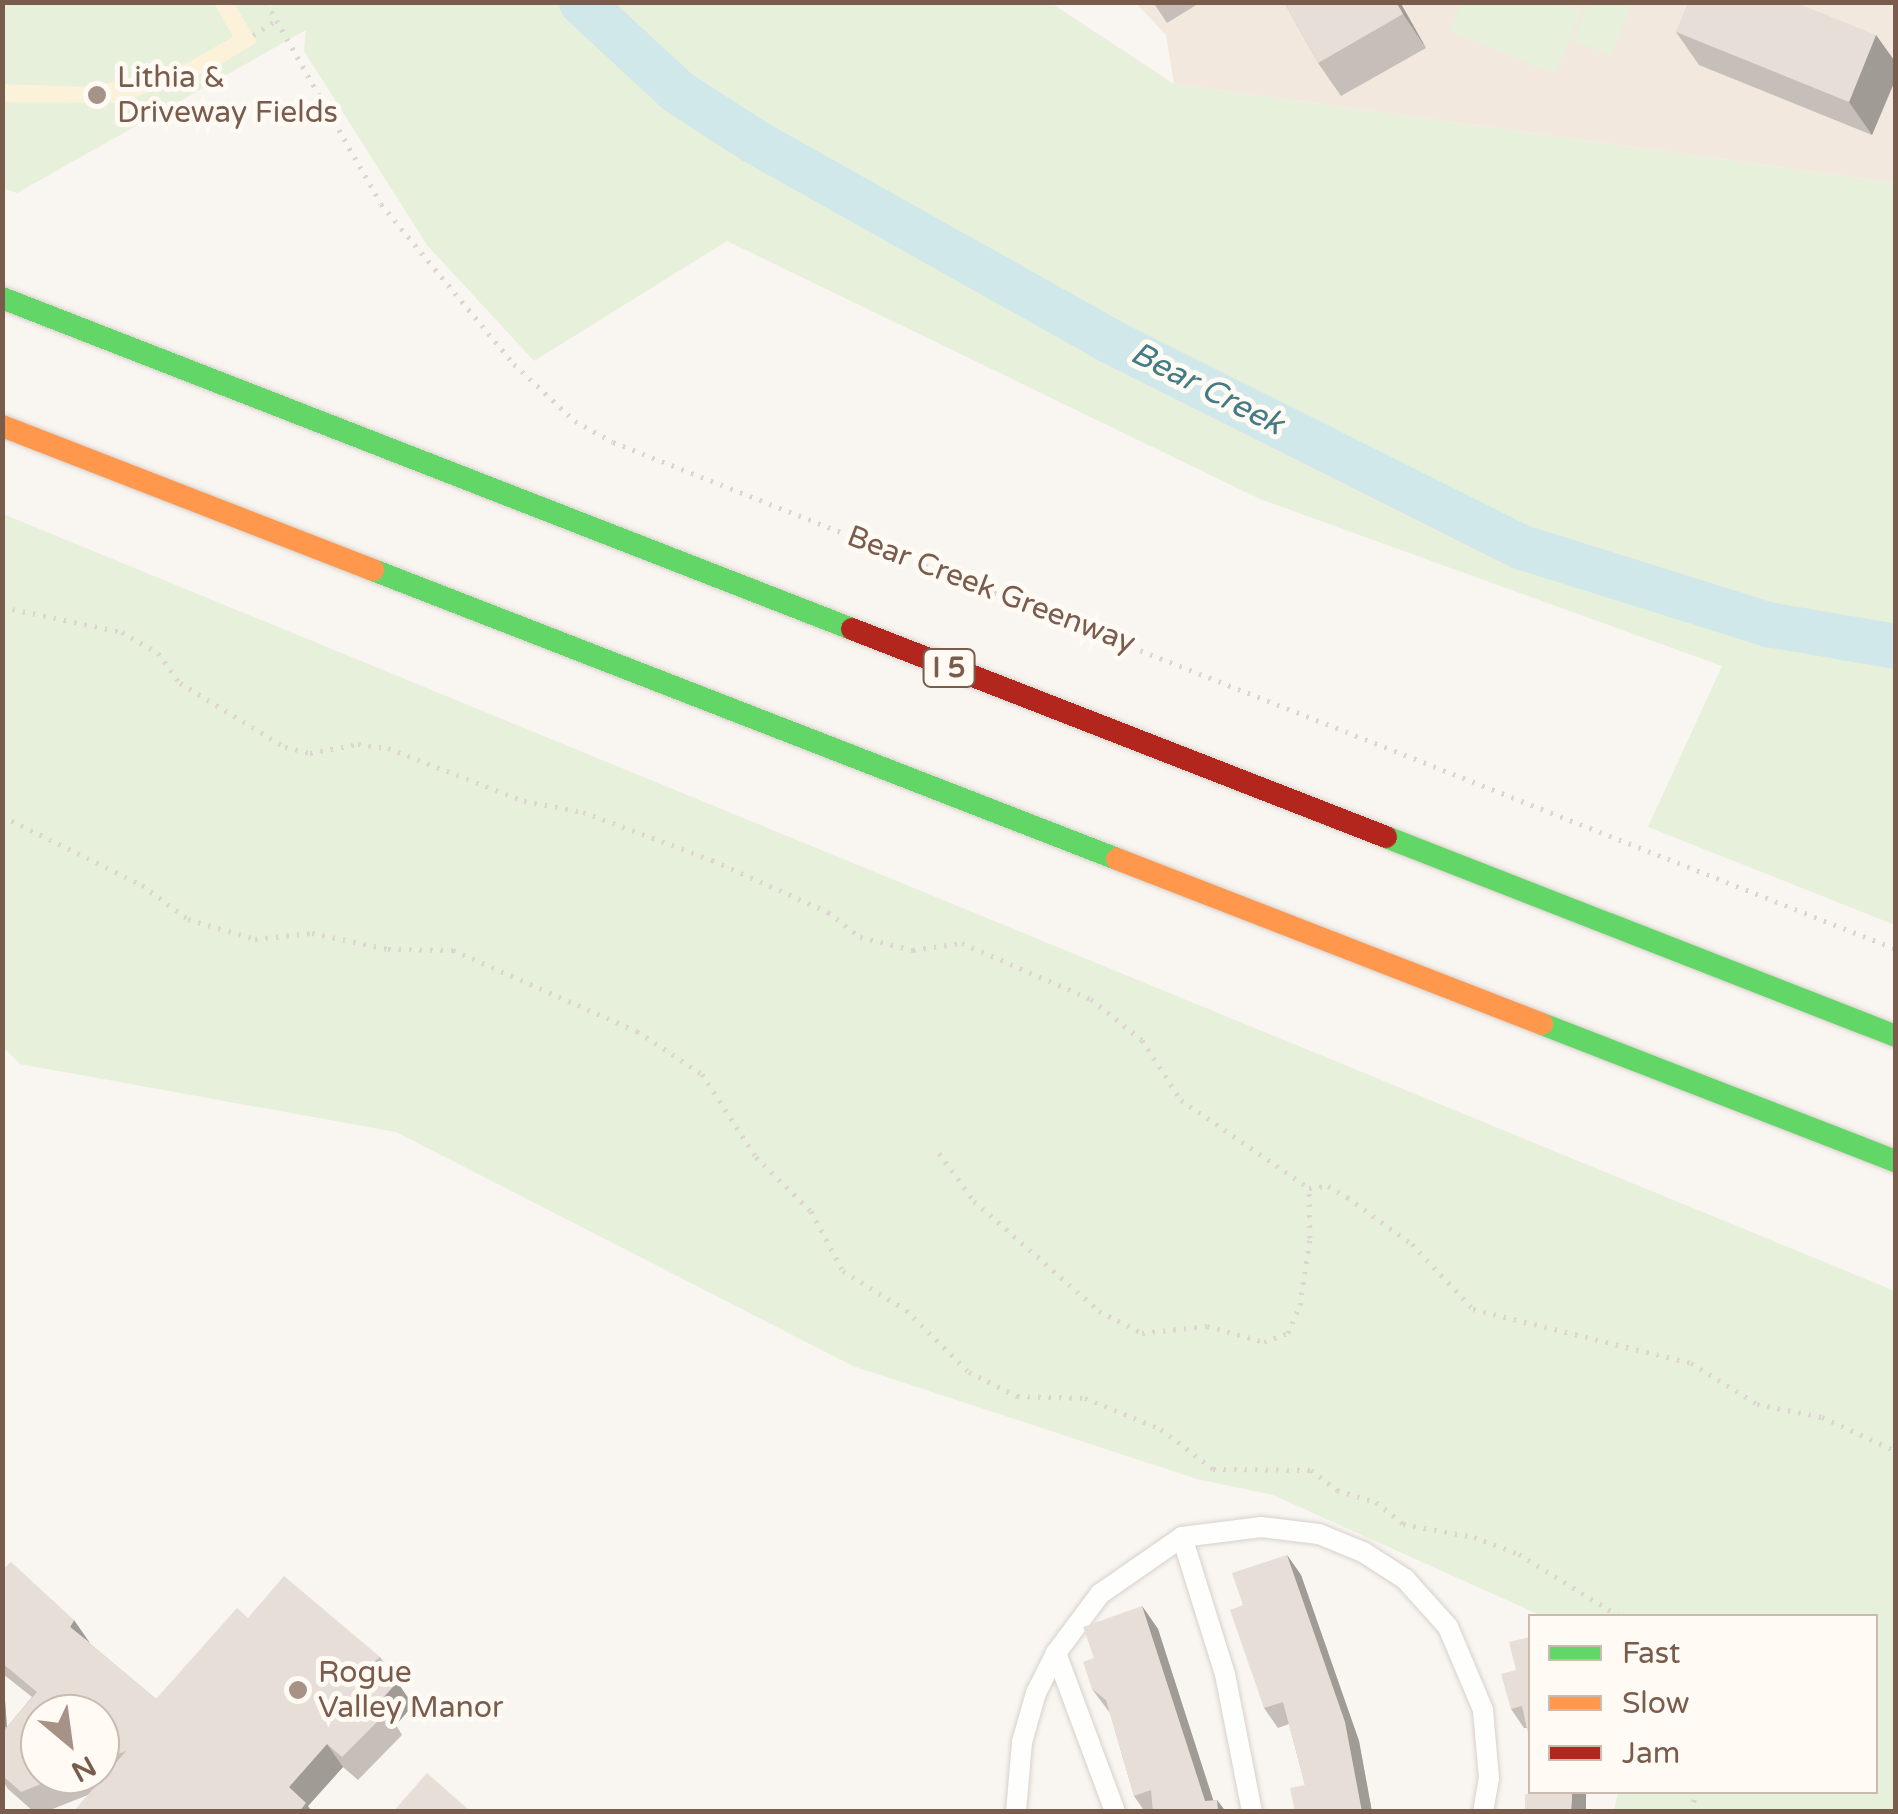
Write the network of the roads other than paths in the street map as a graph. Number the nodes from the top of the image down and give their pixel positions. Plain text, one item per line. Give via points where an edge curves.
1 (2, 298) edge
2 (2, 426) edge
3 (1896, 1036) edge
4 (1896, 1161) edge
5 (1182, 1537) junction
6 (1056, 1653) junction
7 (1016, 1812) edge
8 (1114, 1812) edge
9 (1252, 1812) edge
10 (1483, 1812) edge

1 - 3 highway, I 5
2 - 4 highway
5 - 6 street via 1100,1594
5 - 9 street via 1226,1674
5 - 10 street via 1261,1527 1319,1534 1386,1566 1424,1597 1475,1679 1488,1748
6 - 7 street via 1022,1742
6 - 8 street

